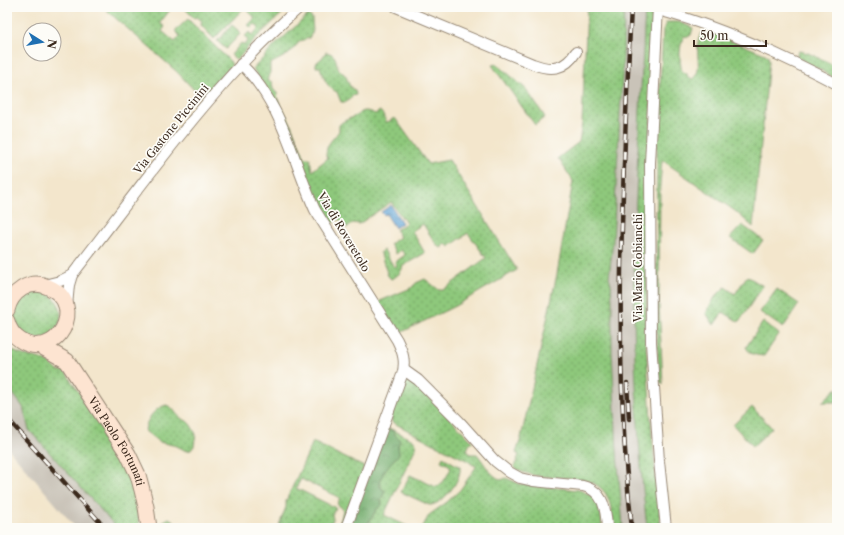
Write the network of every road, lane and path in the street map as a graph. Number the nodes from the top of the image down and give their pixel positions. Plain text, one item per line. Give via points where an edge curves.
1 (300, 7) edge
2 (396, 7) edge
3 (658, 9) edge
4 (576, 52) dead end
5 (240, 64) junction
6 (837, 84) edge
7 (72, 275) junction
8 (44, 285) junction
9 (13, 290) edge
10 (66, 308) junction
11 (7, 310) edge
12 (7, 321) edge
13 (64, 328) junction
14 (39, 345) junction
15 (67, 361) junction
16 (404, 370) junction
17 (149, 528) edge
18 (346, 528) edge
19 (607, 528) edge
20 (666, 528) edge

1 - 5 street, Via Gastone Piccinini
2 - 4 street via 548,69 567,64
3 - 6 street via 770,50
3 - 20 street, Via Mario Cobianchi via 650,163 651,342 658,454
5 - 7 street, Via Gastone Piccinini via 188,124
5 - 16 street, Via di Roveretolo via 265,95 282,123 315,210 397,340 404,357
7 - 8 street, Via Gastone Piccinini via 60,282
7 - 10 street, Via Gastone Piccinini
8 - 9 street via 31,285
8 - 10 street via 56,291
9 - 11 street
10 - 13 street, Via Paolo Fortunati
12 - 14 street, Via Paolo Fortunati via 17,338 29,344
13 - 14 street via 54,340
13 - 15 street, Via Paolo Fortunati
14 - 15 street, Via Paolo Fortunati
15 - 17 street, Via Paolo Fortunati via 132,462 145,499
16 - 18 street, Via di Roveretolo
16 - 19 street via 415,377 479,441 495,461 509,472 529,480 580,485 593,490 605,506

